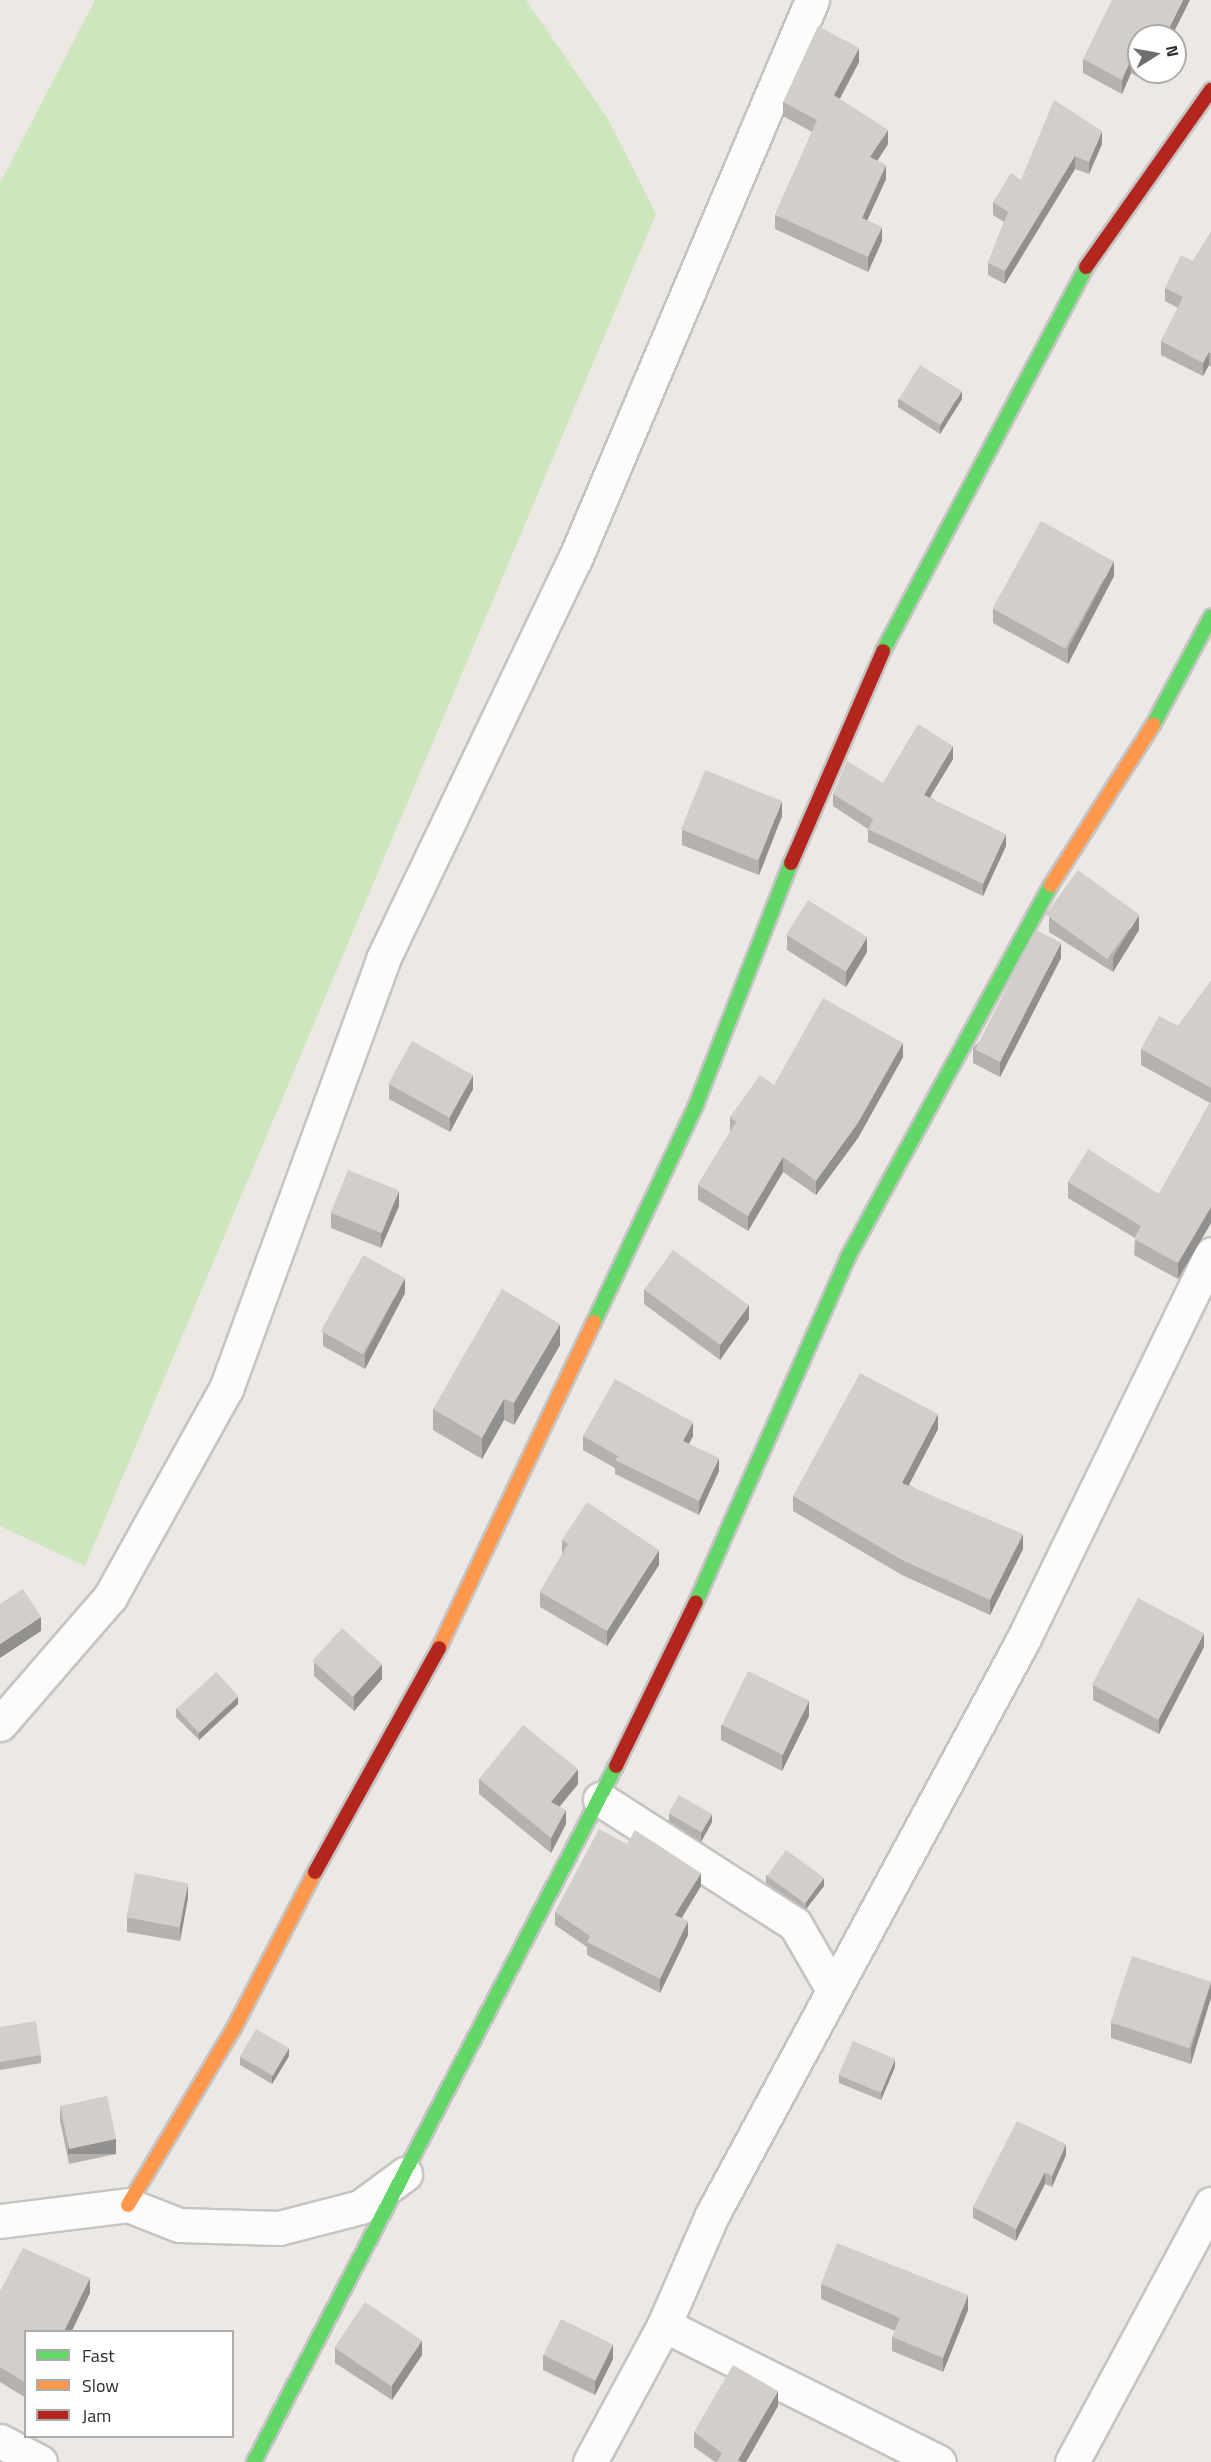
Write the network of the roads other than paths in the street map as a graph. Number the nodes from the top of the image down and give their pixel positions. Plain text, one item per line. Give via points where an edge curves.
1 (812, 0) edge
2 (1211, 90) edge
3 (1211, 617) edge
4 (1211, 1254) edge
5 (0, 1724) edge
6 (600, 1798) junction
7 (832, 1988) junction
8 (405, 2174) junction
9 (1211, 2204) edge
10 (128, 2205) junction
11 (0, 2221) edge
12 (664, 2325) junction
13 (0, 2441) edge
14 (40, 2462) edge
15 (254, 2462) edge
16 (590, 2462) edge
17 (939, 2462) edge
18 (1072, 2462) edge

1 - 5 street via 574,559 383,959 226,1389 110,1597
2 - 10 street via 1087,265 900,614 822,784 696,1105 456,1618 345,1813 234,2028
3 - 6 street via 1150,730 1027,922 848,1257 714,1564
4 - 7 street via 1023,1640
6 - 7 street via 795,1924
6 - 8 street
7 - 12 street via 712,2215
8 - 10 street via 360,2207 279,2228 179,2225
8 - 15 street
9 - 18 street
10 - 11 street
12 - 16 street
12 - 17 street
13 - 14 street

